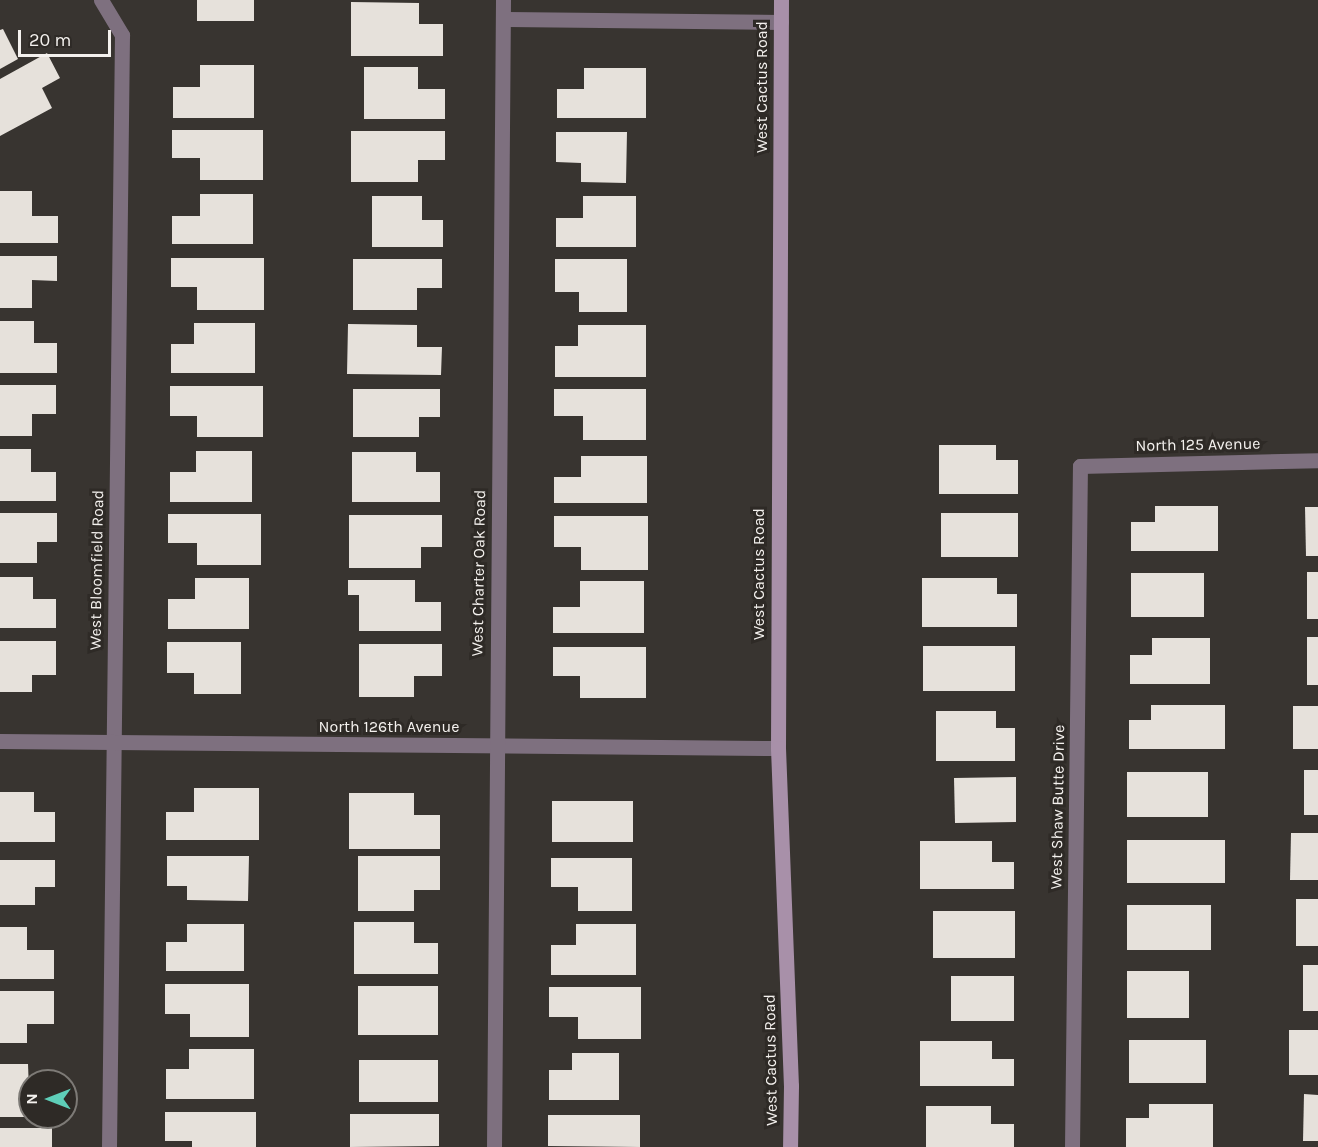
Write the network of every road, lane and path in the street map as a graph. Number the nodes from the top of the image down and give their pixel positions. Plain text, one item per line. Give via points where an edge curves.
1 (101, 0) edge
2 (503, 0) edge
3 (781, 0) edge
4 (503, 19) junction
5 (781, 22) junction
6 (1318, 460) edge
7 (1080, 466) joint
8 (0, 741) edge
9 (112, 742) junction
10 (495, 746) junction
11 (778, 748) junction
12 (109, 1147) edge
13 (494, 1147) edge
14 (790, 1147) edge
15 (1072, 1147) edge

1 - 9 street, West Bloomfield Road via 122,35
2 - 4 street, West Charter Oak Road
3 - 5 main road, West Cactus Road
4 - 5 street
4 - 10 street, West Charter Oak Road
5 - 11 main road, West Cactus Road
6 - 7 street, North 125 Avenue
7 - 15 street, West Shaw Butte Drive
8 - 9 street, North 126th Avenue
9 - 10 street, North 126th Avenue
9 - 12 street, West Bloomfield Road
10 - 11 street, North 126th Avenue
10 - 13 street, West Charter Oak Road
11 - 14 main road, West Cactus Road

